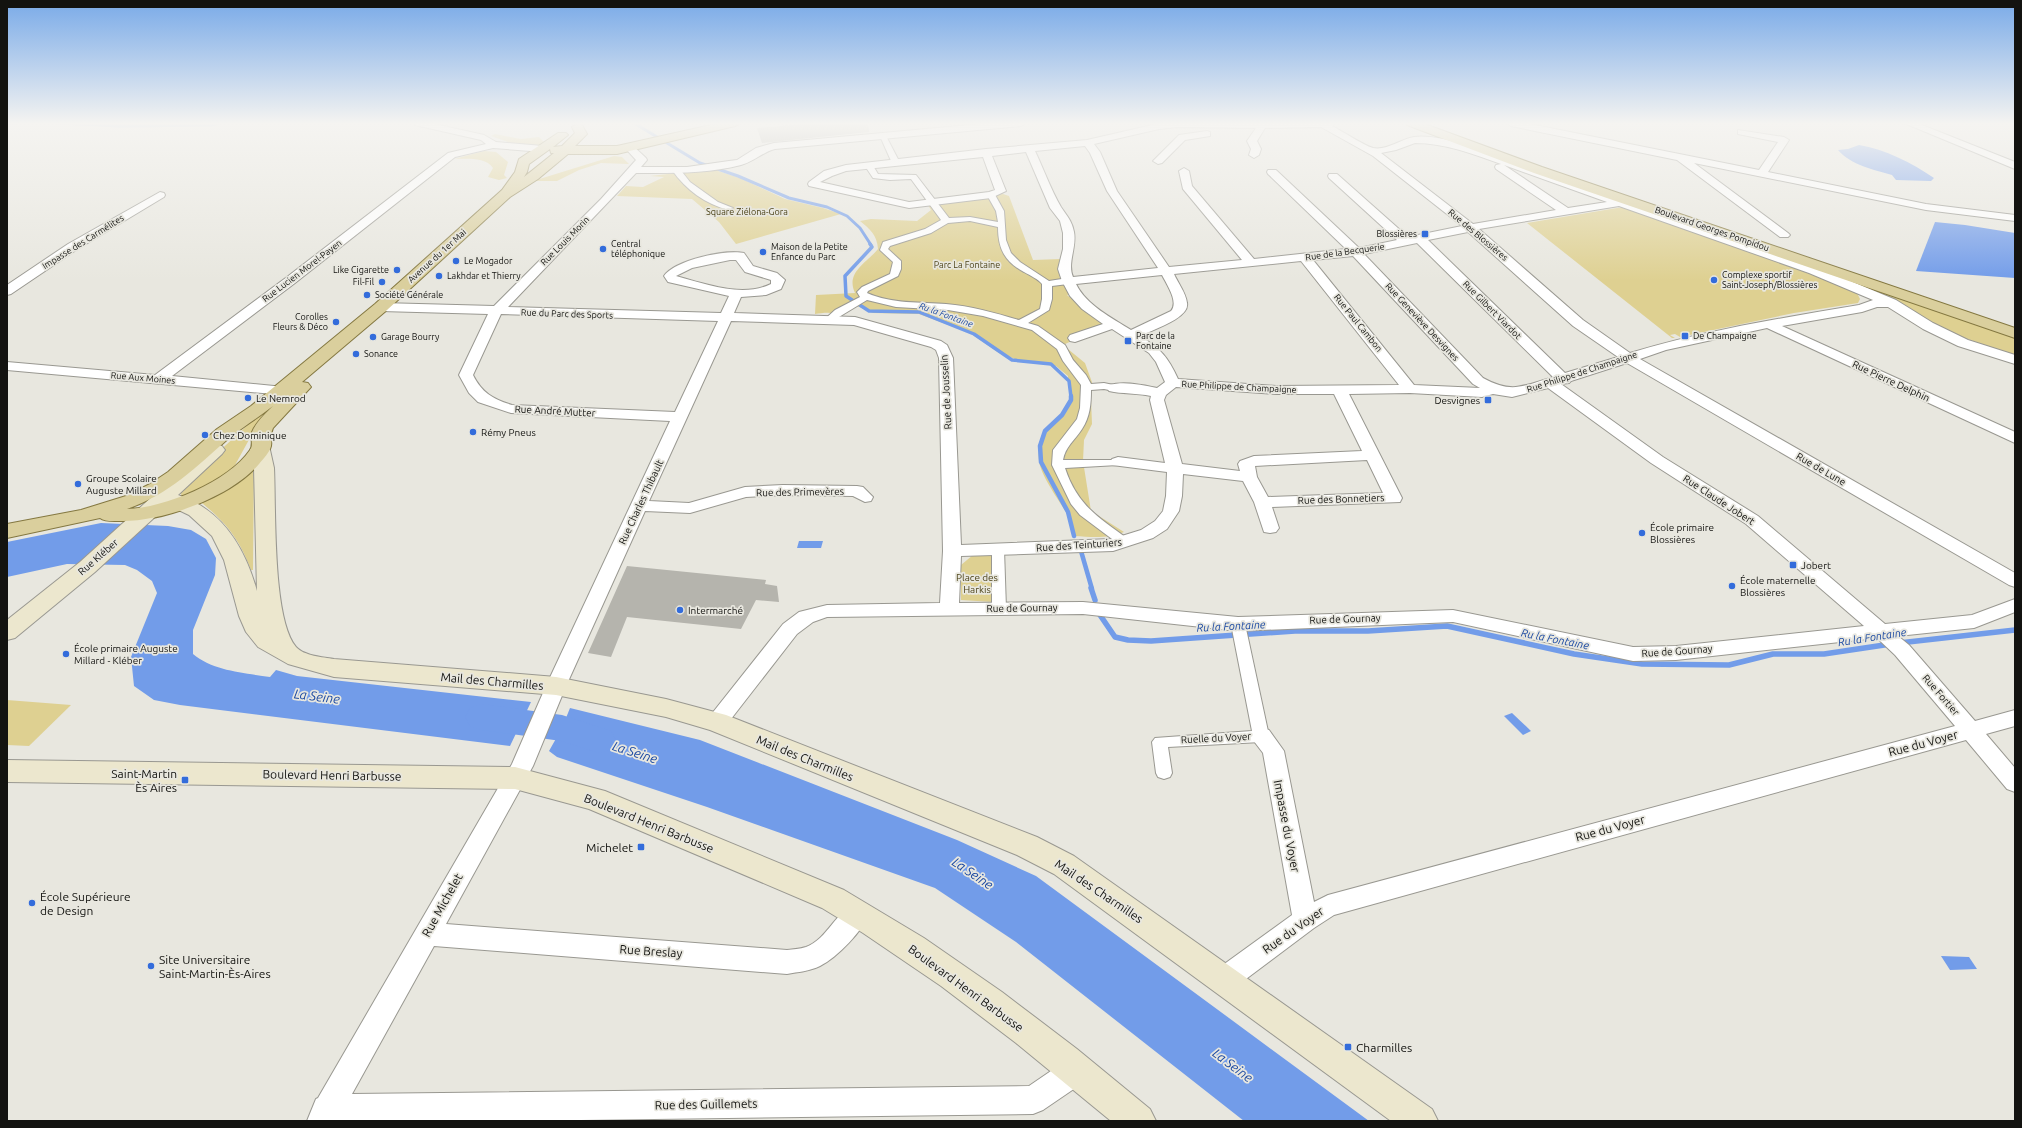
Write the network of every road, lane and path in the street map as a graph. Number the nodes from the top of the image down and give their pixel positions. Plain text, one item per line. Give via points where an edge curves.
1 (426, 176) edge
2 (520, 176) edge
3 (534, 176) edge
4 (627, 176) edge
5 (680, 176) edge
6 (825, 176) edge
7 (876, 176) edge
8 (995, 176) edge
9 (1041, 176) edge
10 (1105, 176) edge
11 (1185, 176) edge
12 (1276, 176) edge
13 (1333, 176) dead end
14 (1403, 176) edge
15 (1512, 176) edge
16 (1542, 176) edge
17 (1555, 176) edge
18 (1571, 176) edge
19 (1704, 176) edge
20 (1775, 176) edge
21 (505, 194) junction
22 (160, 195) dead end
23 (991, 195) junction
24 (931, 202) junction
25 (1618, 203) junction
26 (729, 208) dead end
27 (1567, 212) junction
28 (2015, 218) edge
29 (946, 221) junction
30 (1002, 225) junction
31 (1471, 228) junction
32 (1784, 235) dead end
33 (1420, 239) junction
34 (1406, 242) junction
35 (1356, 252) junction
36 (1305, 258) junction
37 (1251, 263) junction
38 (1166, 271) junction
39 (1068, 281) junction
40 (1047, 284) junction
41 (7, 291) edge
42 (737, 293) junction
43 (864, 298) junction
44 (1891, 303) junction
45 (381, 307) junction
46 (496, 312) junction
47 (726, 318) junction
48 (829, 320) junction
49 (1021, 323) junction
50 (1114, 324) junction
51 (1768, 324) junction
52 (2015, 325) edge
53 (350, 333) junction
54 (2015, 333) edge
55 (1131, 335) junction
56 (1075, 338) joint
57 (1059, 346) junction
58 (1627, 357) junction
59 (2015, 360) edge
60 (7, 366) edge
61 (159, 379) junction
62 (1557, 382) junction
63 (1174, 383) junction
64 (1086, 387) junction
65 (1114, 388) joint
66 (1338, 389) junction
67 (1410, 389) junction
68 (1492, 389) junction
69 (280, 390) junction
70 (1160, 393) junction
71 (257, 410) junction
72 (680, 417) junction
73 (2015, 438) edge
74 (262, 450) junction
75 (1372, 454) junction
76 (1118, 462) joint
77 (1058, 465) junction
78 (1175, 469) junction
79 (1249, 477) junction
80 (865, 497) dead end
81 (173, 500) junction
82 (1262, 502) junction
83 (639, 506) junction
84 (139, 512) junction
85 (1270, 528) dead end
86 (7, 531) edge
87 (1124, 542) junction
88 (998, 549) junction
89 (952, 550) junction
90 (2015, 581) edge
91 (49, 601) junction
92 (2015, 605) edge
93 (949, 609) junction
94 (999, 609) junction
95 (1238, 626) junction
96 (7, 632) edge
97 (1890, 640) junction
98 (7, 646) edge
99 (289, 654) junction
100 (553, 693) junction
101 (2015, 718) edge
102 (716, 722) junction
103 (1971, 730) junction
104 (1261, 736) junction
105 (7, 770) edge
106 (518, 772) junction
107 (1164, 773) dead end
108 (2015, 783) edge
109 (858, 913) junction
110 (1305, 920) junction
111 (426, 934) junction
112 (1225, 979) junction
113 (1077, 1070) junction
114 (324, 1115) edge
115 (1138, 1121) edge
116 (1420, 1121) edge

1 - 61 street, Rue Lucien Morel-Payen
2 - 21 main road, Avenue du 1er Mai
3 - 21 main road, Avenue du 1er Mai
4 - 46 street, Rue Louis Morin
5 - 26 street via 687,184 715,204
6 - 24 street via 813,184 909,204
7 - 24 street via 913,177
8 - 23 street via 1001,191
9 - 39 street via 1056,208 1066,221 1069,249 1064,269
10 - 38 street via 1112,191
11 - 37 street via 1188,187
12 - 35 street, Rue Geneviève Desvignes
13 - 34 street
14 - 31 street, Rue des Blossières
15 - 27 street
16 - 25 street
17 - 54 main road, Boulevard Georges Pompidou
18 - 52 main road, Boulevard Georges Pompidou
19 - 32 street
20 - 28 street via 1926,207
21 - 45 main road, Avenue du 1er Mai
22 - 41 street, Impasse des Carmélites via 72,247
23 - 24 street
23 - 30 street via 1001,208
24 - 29 street
25 - 27 street, Rue de la Becquerie
25 - 44 street via 1813,270
27 - 31 street, Rue de la Becquerie
29 - 30 street via 970,219
29 - 43 street via 928,231 886,244 884,250 896,261 897,269 889,280 865,289 862,292
30 - 40 street via 1002,241 1007,253 1019,266
31 - 33 street, Rue de la Becquerie
31 - 58 street, Rue des Blossières via 1578,324
33 - 34 street, Rue de la Becquerie
33 - 62 street, Rue Gilbert Viardot
34 - 35 street, Rue de la Becquerie
35 - 36 street, Rue de la Becquerie
35 - 68 street, Rue Geneviève Desvignes via 1478,381
36 - 37 street, Rue de la Becquerie
36 - 67 street, Rue Paul Cambon
37 - 38 street, Rue de la Becquerie
38 - 39 street, Rue de la Becquerie
38 - 55 street via 1181,302 1181,308 1176,314
39 - 40 street
39 - 50 street via 1087,306
40 - 49 street via 1044,310
42 - 42 street via 770,290 777,286 779,280 775,276 748,268 740,256 683,267 670,276 672,279
42 - 47 street
43 - 48 street
43 - 49 street via 896,304 973,311
44 - 51 street, Rue Philippe de Champaigne via 1876,303 1862,308
44 - 59 street via 1928,326 1963,343
45 - 46 street, Rue du Parc des Sports
45 - 53 main road, Avenue du 1er Mai
46 - 47 street, Rue du Parc des Sports
46 - 72 street, Rue André Mutter via 466,375 473,391 485,401 511,409
47 - 48 street, Rue de Jousselin
47 - 72 street, Rue Charles Thibault
48 - 89 street, Rue de Jousselin via 863,322 942,348 946,358
49 - 57 street via 1035,328
50 - 55 street
50 - 56 street
51 - 58 street, Rue Philippe de Champaigne
51 - 73 street, Rue Pierre Delphin
53 - 69 main road, Avenue du 1er Mai
53 - 74 main road, Avenue du 1er Mai via 325,364 275,416
55 - 63 street via 1154,350 1164,361
56 - 57 street
57 - 64 street via 1082,377
58 - 62 street, Rue Philippe de Champaigne
58 - 90 street, Rue de Lune
60 - 61 street, Rue Aux Moines
61 - 69 street, Rue Aux Moines
62 - 68 street, Rue Philippe de Champaigne via 1518,392
62 - 97 street, Rue Claude Jobert via 1657,460 1752,520
63 - 66 street, Rue Philippe de Champaigne via 1276,390
63 - 70 street
64 - 65 street
64 - 77 street via 1082,419 1059,450
65 - 70 street via 1134,388
66 - 67 street, Rue Philippe de Champaigne
66 - 75 street, Rue des Bonnetiers
67 - 68 street, Rue Philippe de Champaigne via 1482,393
69 - 71 main road, Avenue du 1er Mai
69 - 74 street, Avenue du 1er Mai via 281,399 264,422
70 - 78 street, Rue des Teinturiers via 1157,400
71 - 81 main road, Avenue du 1er Mai
71 - 84 main road, Avenue du 1er Mai via 224,433 158,488
72 - 83 street, Rue Charles Thibault
74 - 81 main road, Avenue du 1er Mai via 229,479
74 - 99 main road via 271,613 277,637
75 - 79 street via 1254,460 1246,464
75 - 82 street, Rue des Bonnetiers via 1394,498
76 - 77 street
76 - 78 street
77 - 87 street via 1077,504
78 - 79 street
78 - 87 street, Rue des Teinturiers via 1171,511 1161,525 1147,534
79 - 82 street
80 - 83 street, Rue des Primevères via 857,491 783,490 745,492 690,508
81 - 84 main road, Avenue du 1er Mai
81 - 99 main road, Mail des Charmilles via 200,511 214,523 233,554 260,636
82 - 85 street
83 - 100 street, Rue Charles Thibault
84 - 86 main road via 85,516
84 - 91 main road, Rue Kléber via 89,565
87 - 88 street, Rue des Teinturiers via 1113,545
88 - 89 street, Rue des Teinturiers
88 - 94 street
89 - 93 street, Rue de Jousselin
91 - 96 main road, Rue Kléber
91 - 98 main road, Rue Kléber
92 - 97 street, Rue de Gournay via 1974,621
93 - 94 street, Rue de Gournay
93 - 102 street, Rue de Gournay via 827,611 806,617 790,629
94 - 95 street, Rue de Gournay via 1083,608
95 - 97 street, Rue de Gournay via 1363,618 1453,616 1633,654
95 - 104 street, Ruelle du Voyer
97 - 103 street, Rue Fortier
99 - 100 main road, Mail des Charmilles via 334,668
100 - 102 main road, Mail des Charmilles via 666,708
100 - 106 street, Rue Michelet
101 - 103 street, Rue du Voyer
102 - 112 main road, Mail des Charmilles via 1027,846 1064,865
103 - 108 street, Rue Fortier
103 - 110 street, Rue du Voyer via 1328,906
104 - 107 street, Ruelle du Voyer via 1160,742
104 - 110 street, Impasse du Voyer via 1273,751
105 - 106 main road, Boulevard Henri Barbusse
106 - 109 main road, Boulevard Henri Barbusse via 595,799 833,899
106 - 111 street, Rue Michelet
109 - 111 street, Rue Breslay via 828,947 811,958 788,962
109 - 113 main road, Boulevard Henri Barbusse via 946,970
110 - 112 street, Rue du Voyer
111 - 114 street, Rue Michelet
112 - 116 main road, Mail des Charmilles
113 - 114 street, Rue des Guillemets via 1034,1100
113 - 115 main road, Boulevard Henri Barbusse

